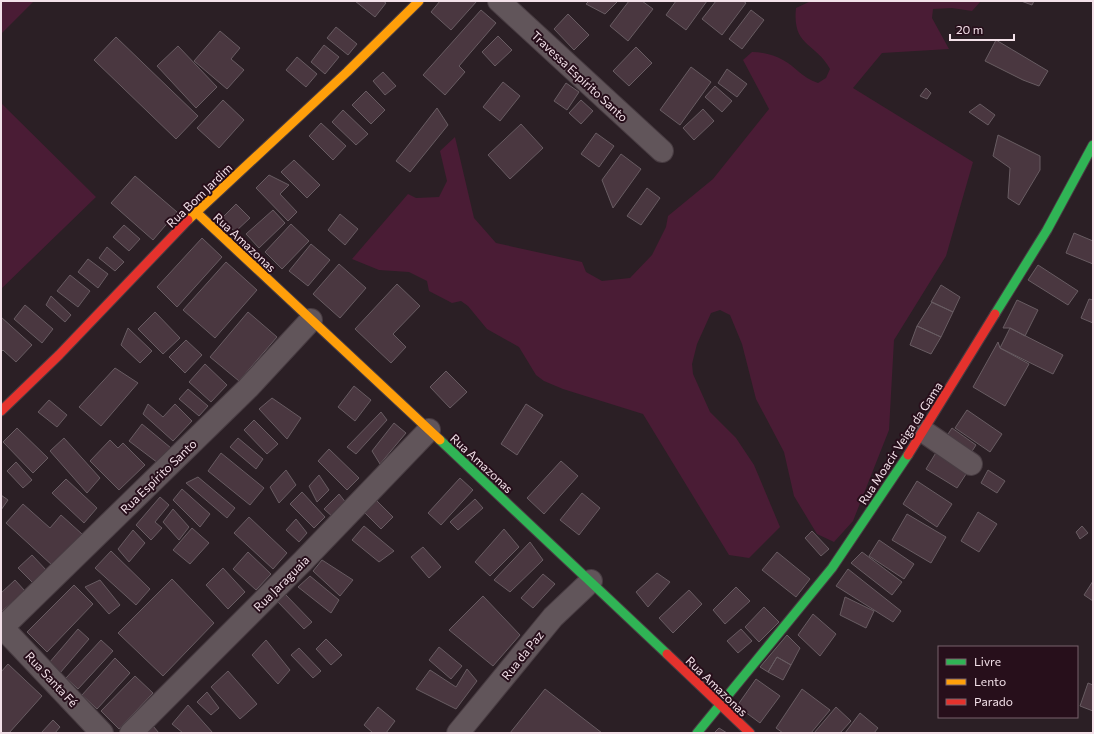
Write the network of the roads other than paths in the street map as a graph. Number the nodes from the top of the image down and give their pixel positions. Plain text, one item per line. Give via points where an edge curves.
1 (419, 1) edge
2 (499, 1) edge
3 (1093, 145) edge
4 (662, 151) dead end
5 (196, 212) junction
6 (311, 320) junction
7 (1, 411) edge
8 (429, 430) junction
9 (923, 431) junction
10 (971, 464) dead end
11 (591, 581) junction
12 (2, 627) edge
13 (719, 705) junction
14 (102, 733) edge
15 (131, 733) edge
16 (458, 733) edge
17 (697, 733) edge
18 (750, 733) edge

1 - 5 street, Rua Bom Jardim via 347,72
2 - 4 street, Travessa Espírito Santo
3 - 9 street, Rua Moacir Veiga da Gama via 1047,230
5 - 6 street, Rua Amazonas
5 - 7 street, Rua Bom Jardim via 59,355
6 - 8 street, Rua Amazonas
6 - 12 street, Rua Espírito Santo via 248,388
8 - 11 street, Rua Amazonas
8 - 15 street, Rua Jaraguaia
9 - 10 street
9 - 13 street, Rua Moacir Veiga da Gama via 832,568
11 - 13 street, Rua Amazonas
11 - 16 street, Rua da Paz via 553,617
12 - 14 street, Rua Santa Fé
13 - 17 street, Rua Moacir Veiga da Gama
13 - 18 street, Rua Amazonas

